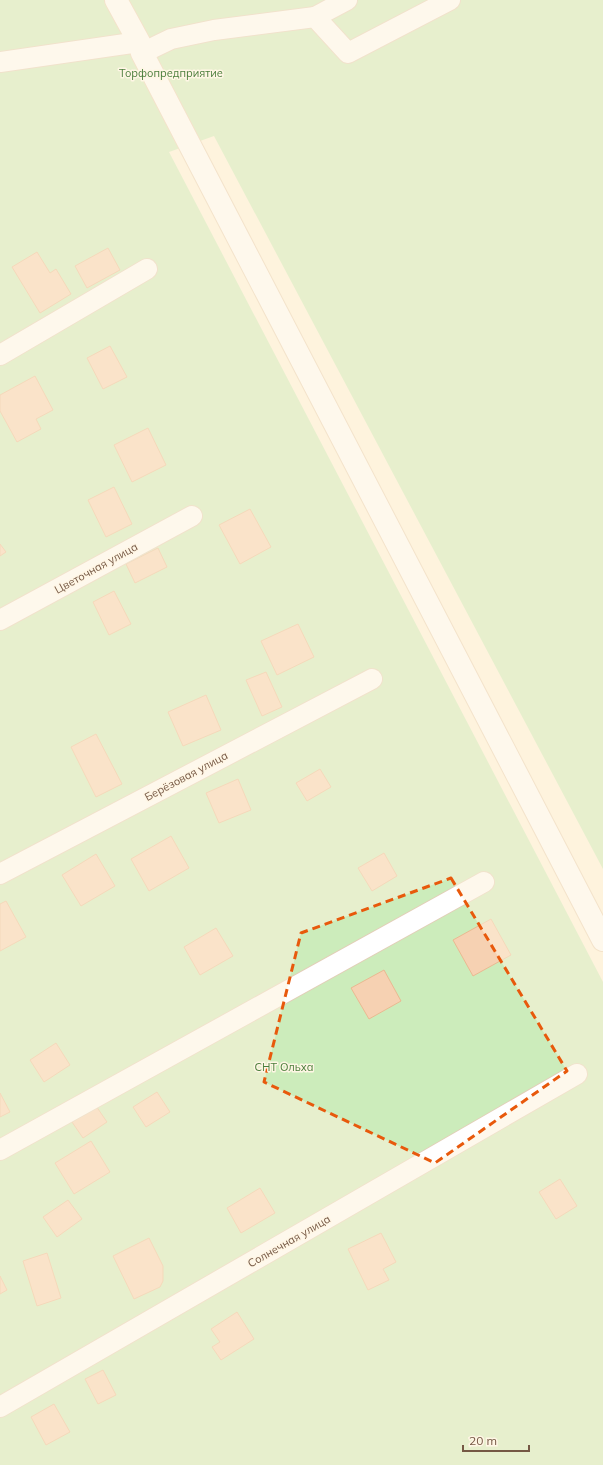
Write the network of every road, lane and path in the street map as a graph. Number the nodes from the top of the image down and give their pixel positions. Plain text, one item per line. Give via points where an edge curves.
1 (116, 0) edge
2 (347, 0) edge
3 (450, 0) edge
4 (315, 17) junction
5 (140, 48) junction
6 (0, 62) edge
7 (147, 269) dead end
8 (0, 355) edge
9 (192, 516) dead end
10 (0, 620) edge
11 (372, 679) dead end
12 (0, 874) edge
13 (484, 882) dead end
14 (603, 940) edge
15 (578, 1074) dead end
16 (0, 1150) edge
17 (0, 1407) edge

1 - 5 main road
2 - 4 street
3 - 4 street via 348,53
4 - 5 street via 214,30
5 - 6 street
5 - 14 main road
7 - 8 street
9 - 10 street, Цветочная улица
11 - 12 street, Берёзовая улица
13 - 16 street
15 - 17 street, Солнечная улица

